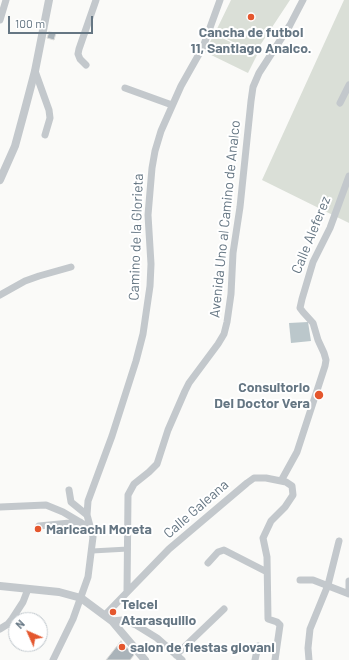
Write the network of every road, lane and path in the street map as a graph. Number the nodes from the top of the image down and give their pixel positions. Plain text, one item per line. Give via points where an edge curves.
1 (6, 0) edge
2 (49, 0) edge
3 (96, 0) edge
4 (220, 0) edge
5 (303, 0) edge
6 (0, 20) edge
7 (86, 65) dead end
8 (35, 71) junction
9 (349, 85) edge
10 (124, 88) dead end
11 (340, 103) dead end
12 (172, 105) junction
13 (45, 135) dead end
14 (349, 176) edge
15 (0, 180) edge
16 (71, 267) dead end
17 (0, 295) edge
18 (281, 481) junction
19 (69, 490) dead end
20 (0, 507) edge
21 (87, 516) junction
22 (80, 522) junction
23 (39, 526) dead end
24 (90, 528) junction
25 (339, 541) dead end
26 (128, 549) junction
27 (92, 551) junction
28 (208, 563) dead end
29 (267, 572) junction
30 (300, 580) dead end
31 (349, 581) edge
32 (328, 585) junction
33 (0, 586) edge
34 (28, 588) junction
35 (127, 592) junction
36 (349, 594) edge
37 (81, 598) junction
38 (224, 609) dead end
39 (105, 615) junction
40 (112, 621) junction
41 (0, 629) edge
42 (258, 646) dead end
43 (176, 654) junction
44 (53, 660) edge
45 (145, 660) edge
46 (182, 660) edge
47 (255, 660) edge
48 (275, 660) edge
49 (309, 660) edge

1 - 6 street
2 - 8 street
3 - 7 street via 78,54
4 - 12 street, Camino de la Glorieta via 203,47
5 - 26 street, Avenida Uno al Camino de Analco via 253,87 233,253 230,301 224,334 189,382 168,430 157,464 134,484 128,495
8 - 13 street via 49,110 50,118
8 - 15 street via 15,146
9 - 11 street
10 - 12 street
12 - 21 street, Camino de la Glorieta via 161,131 152,168 148,215 150,286 143,334 112,436 88,501
14 - 18 street, Calle Aleferez via 330,228 313,262 302,299 300,308 313,323 326,360 297,452
16 - 17 street via 32,278
18 - 29 street via 292,486 292,495 285,507 271,521 263,538
18 - 35 street, Calle Galeana via 254,478 247,483 170,549
19 - 21 street via 71,502
20 - 22 street via 46,505
21 - 24 street, Camino de la Glorieta
22 - 23 street
22 - 24 street
24 - 27 street, Camino de la Glorieta via 93,537
25 - 32 street
26 - 27 street
26 - 35 street, Avenida Uno al Camino de Analco
27 - 37 street, Camino de la Glorieta via 88,577
28 - 29 street via 218,552 224,550
29 - 48 street via 268,619 280,624
30 - 32 street via 313,580
31 - 36 street
32 - 36 street
32 - 49 street via 310,629
33 - 34 street
34 - 37 street via 60,592
34 - 41 street via 12,619
35 - 39 street, Calle Galeana
37 - 39 street
37 - 44 street, Camino de la Glorieta
38 - 43 street
39 - 40 street
40 - 43 street via 122,620 136,625
40 - 45 street
42 - 47 street
43 - 46 street

